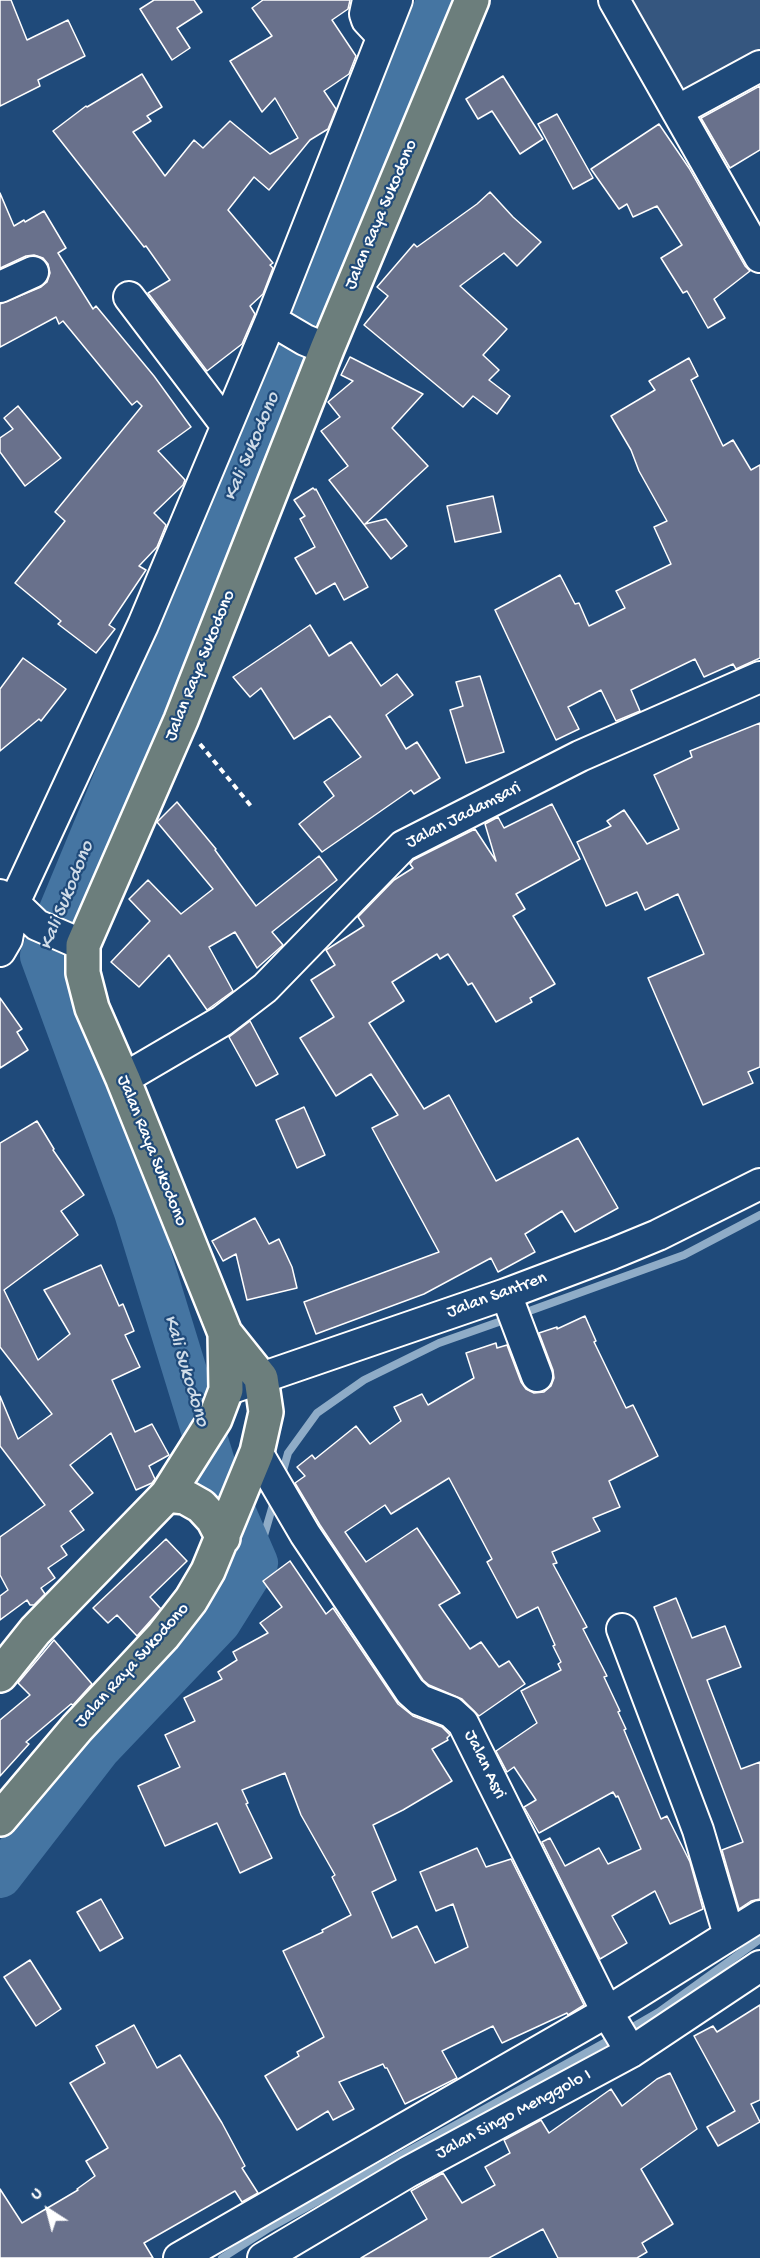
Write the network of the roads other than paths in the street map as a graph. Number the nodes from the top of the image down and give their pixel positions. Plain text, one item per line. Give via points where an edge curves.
1 (368, 0) edge
2 (397, 0) edge
3 (472, 0) edge
4 (614, 0) edge
5 (381, 35) junction
6 (760, 66) edge
7 (677, 111) junction
8 (760, 256) edge
9 (33, 272) dead end
10 (0, 287) edge
11 (129, 297) dead end
12 (297, 334) junction
13 (226, 425) junction
14 (760, 677) edge
15 (7, 899) edge
16 (77, 942) junction
17 (0, 951) edge
18 (123, 1079) junction
19 (760, 1184) edge
20 (512, 1308) junction
21 (225, 1333) junction
22 (537, 1376) dead end
23 (261, 1378) junction
24 (221, 1405) junction
25 (265, 1474) junction
26 (170, 1489) junction
27 (226, 1528) junction
28 (622, 1629) dead end
29 (0, 1675) edge
30 (0, 1819) edge
31 (760, 1916) edge
32 (729, 1935) junction
33 (760, 1966) edge
34 (610, 2016) junction
35 (630, 2050) junction
36 (179, 2258) edge
37 (263, 2258) edge

1 - 5 street via 367,20
2 - 5 street
3 - 12 main road, Jalan Raya Sukodono
4 - 7 street
5 - 12 street
6 - 7 street
7 - 8 street
9 - 10 street
11 - 13 street
12 - 13 street
12 - 16 main road, Jalan Raya Sukodono via 181,720
13 - 15 street via 143,625
14 - 18 street, Jalan Jadamsari via 580,756 403,846 265,988 222,1021
15 - 16 street via 37,926
15 - 17 street via 7,939
16 - 18 main road, Jalan Raya Sukodono via 92,1008
18 - 21 main road, Jalan Raya Sukodono
19 - 20 street, Jalan Santren
20 - 22 street
20 - 23 street, Jalan Santren
21 - 23 main road, Jalan Raya Sukodono
21 - 24 main road, Jalan Raya Sukodono
23 - 24 street, Jalan Santren
23 - 25 main road, Jalan Raya Sukodono via 266,1412
24 - 26 main road
25 - 27 main road, Jalan Raya Sukodono
25 - 34 street, Jalan Asri via 410,1690 420,1700 451,1712 463,1723
26 - 27 main road via 201,1506
26 - 29 main road via 35,1631
27 - 30 main road, Jalan Raya Sukodono via 191,1600
28 - 32 street via 694,1818
31 - 32 street
32 - 34 street
33 - 35 street, Jalan Singo Menggolo I
34 - 35 street, Jalan Asri
34 - 36 street
35 - 37 street, Jalan Singo Menggolo I via 408,2172

